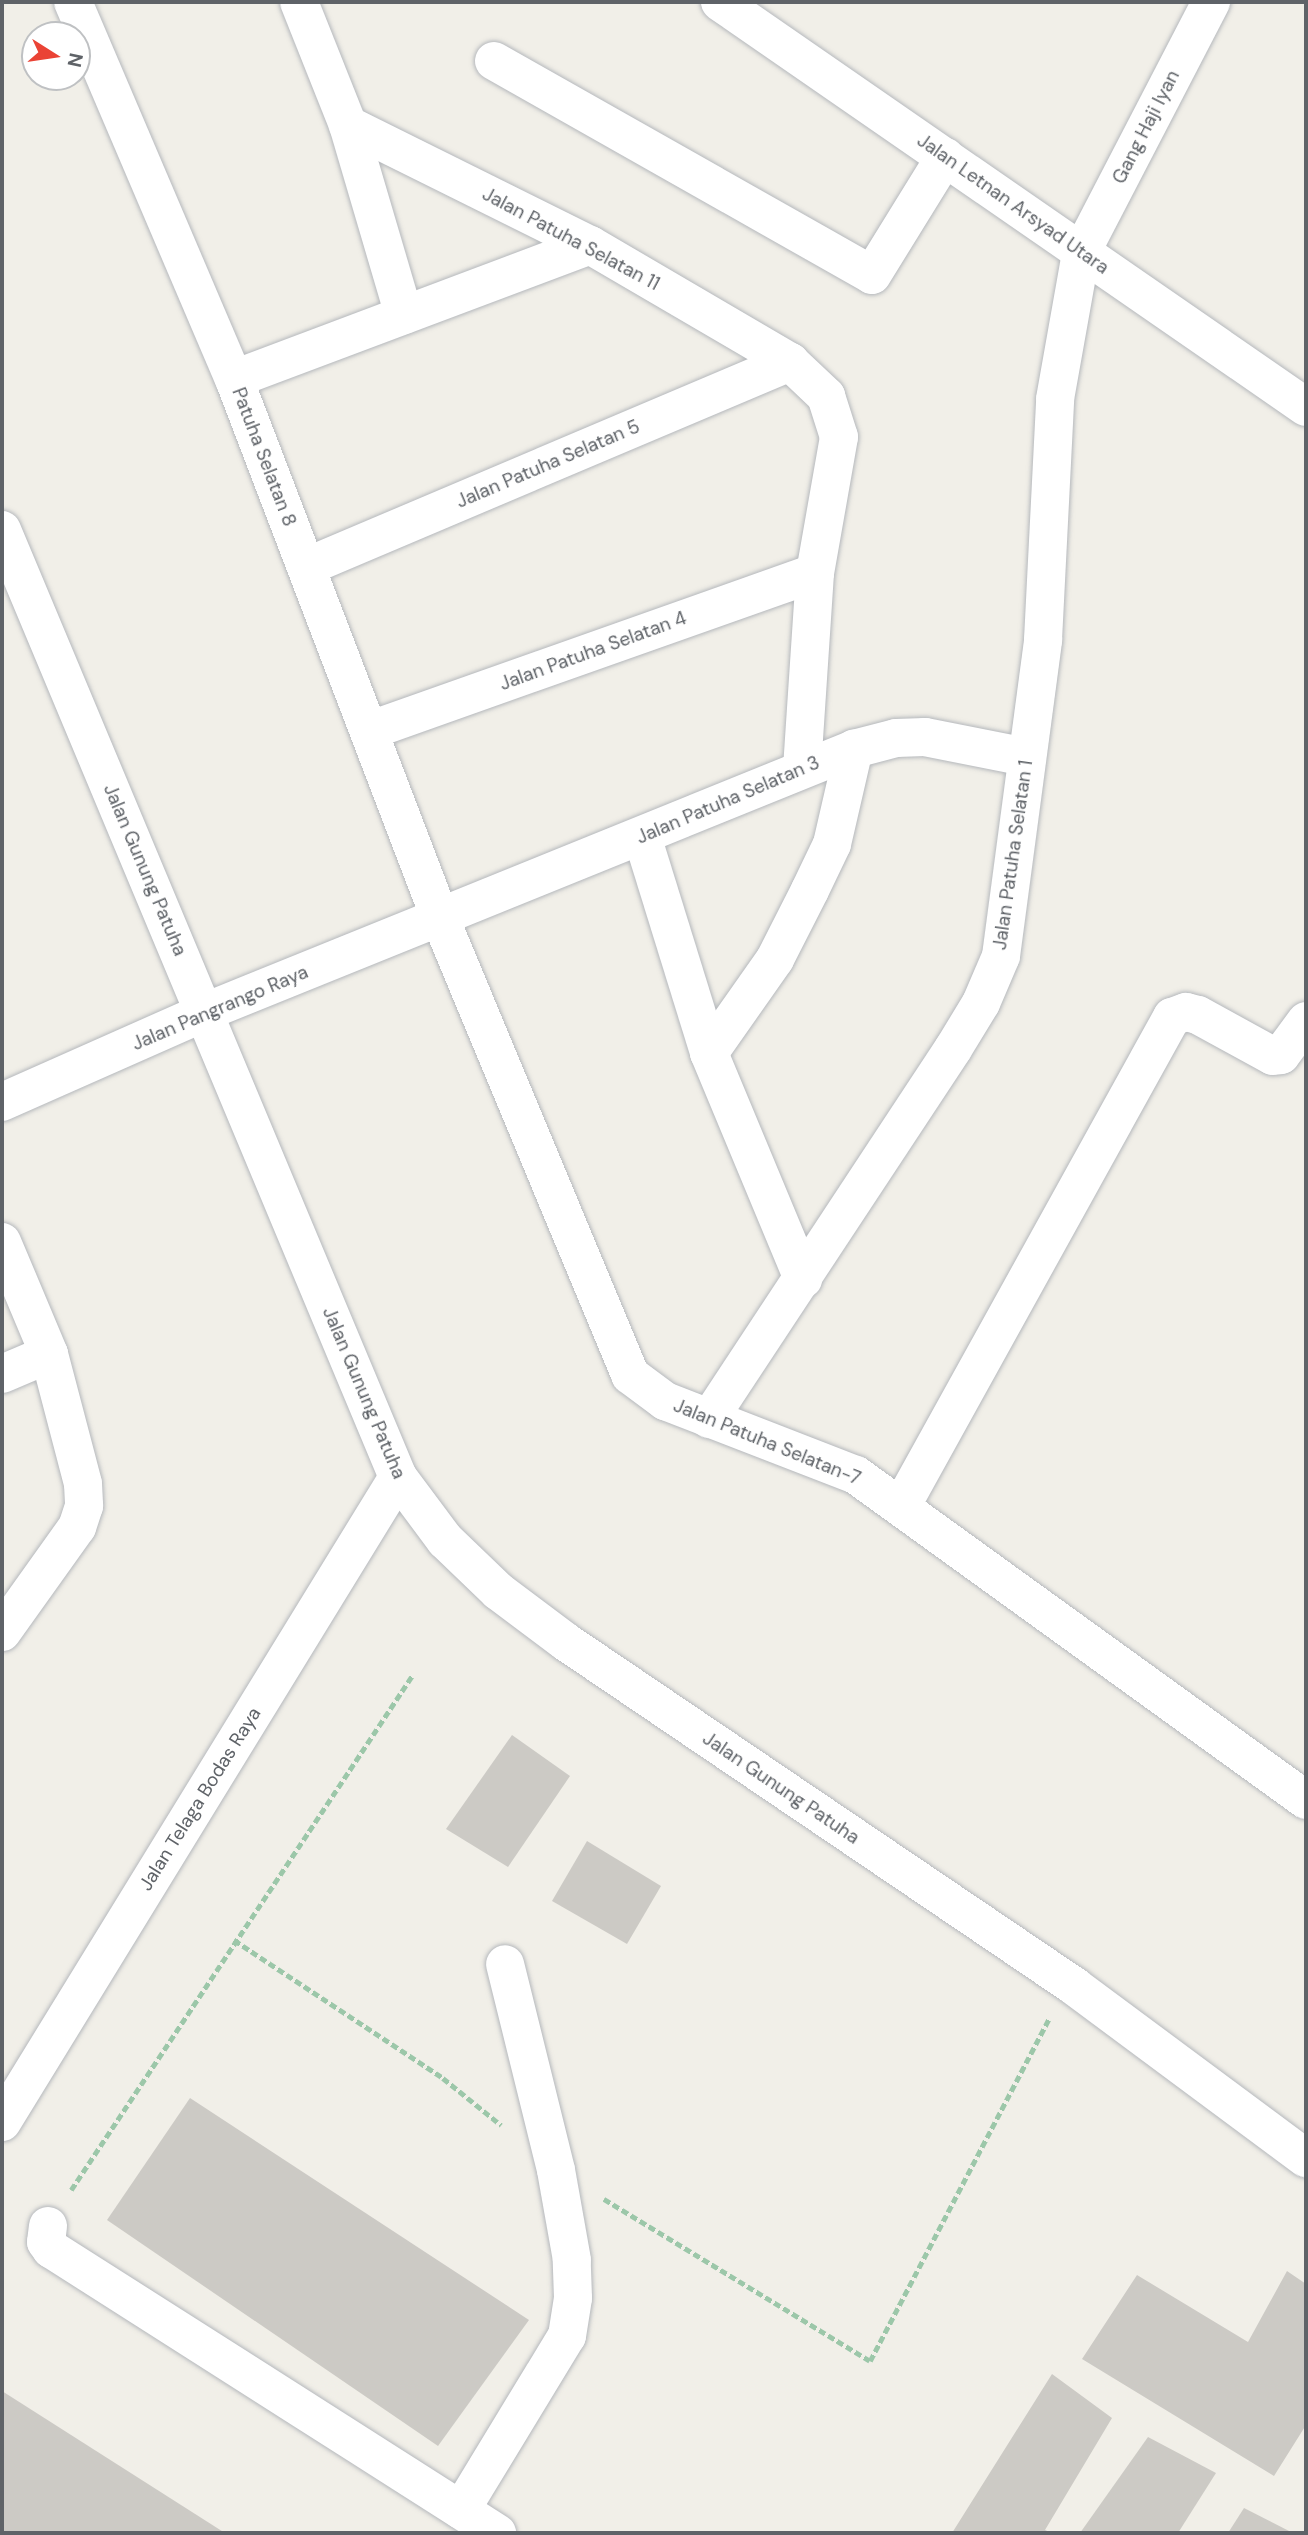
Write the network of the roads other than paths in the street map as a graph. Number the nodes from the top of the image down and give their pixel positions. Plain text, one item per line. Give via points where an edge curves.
1 (73, 2) edge
2 (299, 2) edge
3 (720, 2) edge
4 (1211, 2) edge
5 (494, 61) dead end
6 (348, 125) junction
7 (945, 157) junction
8 (590, 245) junction
9 (1081, 253) junction
10 (404, 315) junction
11 (790, 362) junction
12 (234, 379) junction
13 (1306, 407) edge
14 (2, 530) edge
15 (306, 567) junction
16 (814, 573) junction
17 (371, 730) junction
18 (854, 749) junction
19 (1026, 757) junction
20 (802, 767) junction
21 (642, 836) junction
22 (440, 918) junction
23 (205, 1012) junction
24 (1306, 1021) edge
25 (709, 1053) junction
26 (2, 1102) edge
27 (2, 1242) edge
28 (803, 1279) junction
29 (49, 1354) junction
30 (2, 1374) edge
31 (709, 1419) junction
32 (398, 1477) junction
33 (902, 1505) junction
34 (2, 1632) edge
35 (1302, 1787) edge
36 (505, 1964) dead end
37 (2, 2122) edge
38 (1306, 2158) edge
39 (48, 2226) road end
40 (461, 2510) junction
41 (497, 2533) edge

1 - 12 street, Patuha Selatan 8
2 - 6 street
3 - 7 street, Jalan Letnan Arsyad Utara
4 - 9 street, Gang Haji Iyan
5 - 7 street via 872,275
6 - 8 street, Jalan Patuha Selatan 11
6 - 10 street
7 - 9 street, Jalan Letnan Arsyad Utara
8 - 10 street
8 - 11 street, Jalan Patuha Selatan 11
9 - 13 street, Jalan Letnan Arsyad Utara
9 - 19 street, Jalan Patuha Selatan 1 via 1055,400 1050,453 1051,552
10 - 12 street
11 - 15 street, Jalan Patuha Selatan 5
11 - 16 street, Jalan Patuha Selatan 11 via 826,396 838,426
12 - 15 street, Patuha Selatan 8
14 - 23 street, Jalan Gunung Patuha
15 - 17 street, Patuha Selatan 8
16 - 17 street, Jalan Patuha Selatan 4
16 - 20 street, Jalan Patuha Selatan 11
17 - 22 street, Patuha Selatan 8
18 - 19 street, Jalan Patuha Selatan 3 via 896,738 925,737
18 - 20 street, Jalan Patuha Selatan 3
18 - 25 street via 832,844 775,959
19 - 28 street, Jalan Patuha Selatan 1 via 1000,956 981,1003
20 - 21 street, Jalan Patuha Selatan 3
21 - 22 street, Jalan Patuha Selatan 3
21 - 25 street
22 - 23 street, Jalan Pangrango Raya
22 - 31 street, Jalan Patuha Selatan-7 via 625,1368 650,1393
23 - 26 street, Jalan Pangrango Raya
23 - 32 street, Jalan Gunung Patuha
24 - 33 street via 1281,1055 1273,1056 1198,1015 1186,1012 1172,1017
25 - 28 street
27 - 29 street
28 - 31 street, Jalan Patuha Selatan 1
29 - 30 street
29 - 34 street via 83,1484 84,1506 78,1527
31 - 33 street, Jalan Patuha Selatan-7 via 856,1475
32 - 37 street, Jalan Telaga Bodas Raya
32 - 38 street, Jalan Gunung Patuha via 445,1541 498,1591 1074,1986
33 - 35 street, Jalan Patuha Selatan-7 via 960,1553
36 - 40 street via 556,2170 572,2260 573,2298 567,2336
39 - 40 street via 46,2242 51,2249
40 - 41 street

